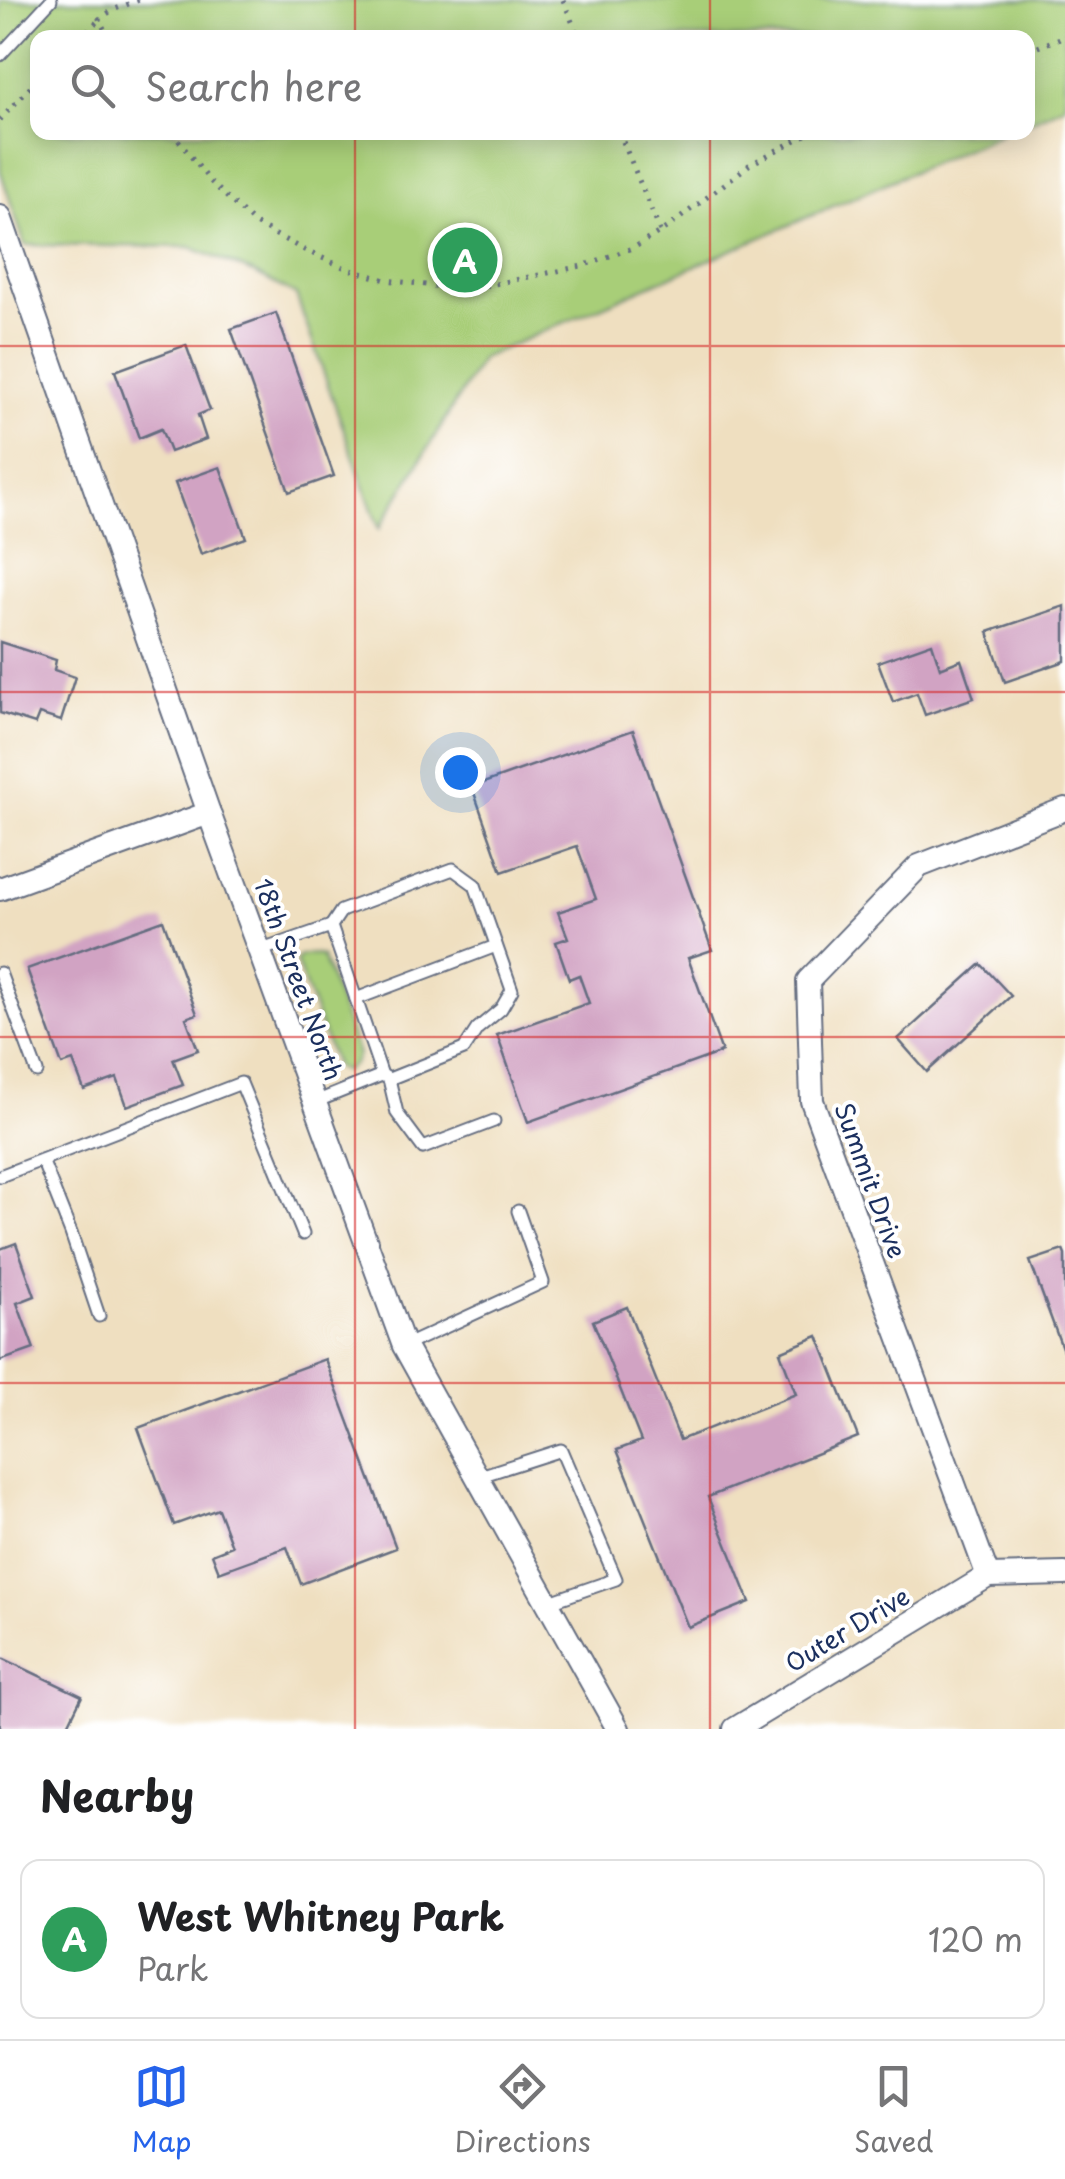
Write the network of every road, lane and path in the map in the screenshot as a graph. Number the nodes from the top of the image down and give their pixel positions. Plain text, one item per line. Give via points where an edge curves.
1 (50, 0) edge
2 (139, 0) edge
3 (563, 0) edge
4 (100, 20) junction
5 (88, 30) edge
6 (106, 30) edge
7 (576, 30) edge
8 (1065, 36) edge
9 (1035, 47) edge
10 (0, 55) edge
11 (30, 88) edge
12 (0, 120) edge
13 (178, 140) edge
14 (622, 140) edge
15 (796, 140) edge
16 (0, 216) edge
17 (660, 232) junction
18 (1065, 809) edge
19 (209, 814) junction
20 (0, 889) edge
21 (331, 926) junction
22 (496, 946) junction
23 (259, 951) junction
24 (0, 973) edge
25 (356, 1000) junction
26 (37, 1072) dead end
27 (386, 1077) junction
28 (314, 1102) junction
29 (494, 1121) dead end
30 (42, 1160) junction
31 (0, 1176) edge
32 (518, 1211) dead end
33 (303, 1234) dead end
34 (99, 1316) dead end
35 (404, 1346) junction
36 (476, 1477) junction
37 (1065, 1574) edge
38 (988, 1576) junction
39 (547, 1602) junction
40 (618, 1729) edge
41 (735, 1729) edge

1 - 10 lane
2 - 4 path
3 - 7 path
4 - 5 path
4 - 6 path
8 - 9 path
11 - 12 path
13 - 17 path via 255,224 386,280 466,290 582,266
14 - 17 path
15 - 17 path via 750,165
16 - 19 street, 18th Street North
18 - 38 street, Summit Drive via 919,866 808,980 812,1101
19 - 20 street
19 - 23 street, 18th Street North
21 - 22 lane via 341,911 454,869 475,884
21 - 23 lane
21 - 25 lane
22 - 25 lane
22 - 27 lane via 512,990 501,1009 464,1049
23 - 28 street, 18th Street North
24 - 26 lane
25 - 27 lane
27 - 28 lane
27 - 29 lane via 397,1113 423,1148
28 - 35 street, 18th Street North
30 - 31 lane
30 - 33 lane via 241,1083
30 - 34 lane
32 - 35 lane via 543,1282
35 - 36 street, 18th Street North
36 - 39 street, 18th Street North
36 - 39 lane via 561,1450 616,1579
37 - 38 street
38 - 41 street, Outer Drive
39 - 40 street, 18th Street North

